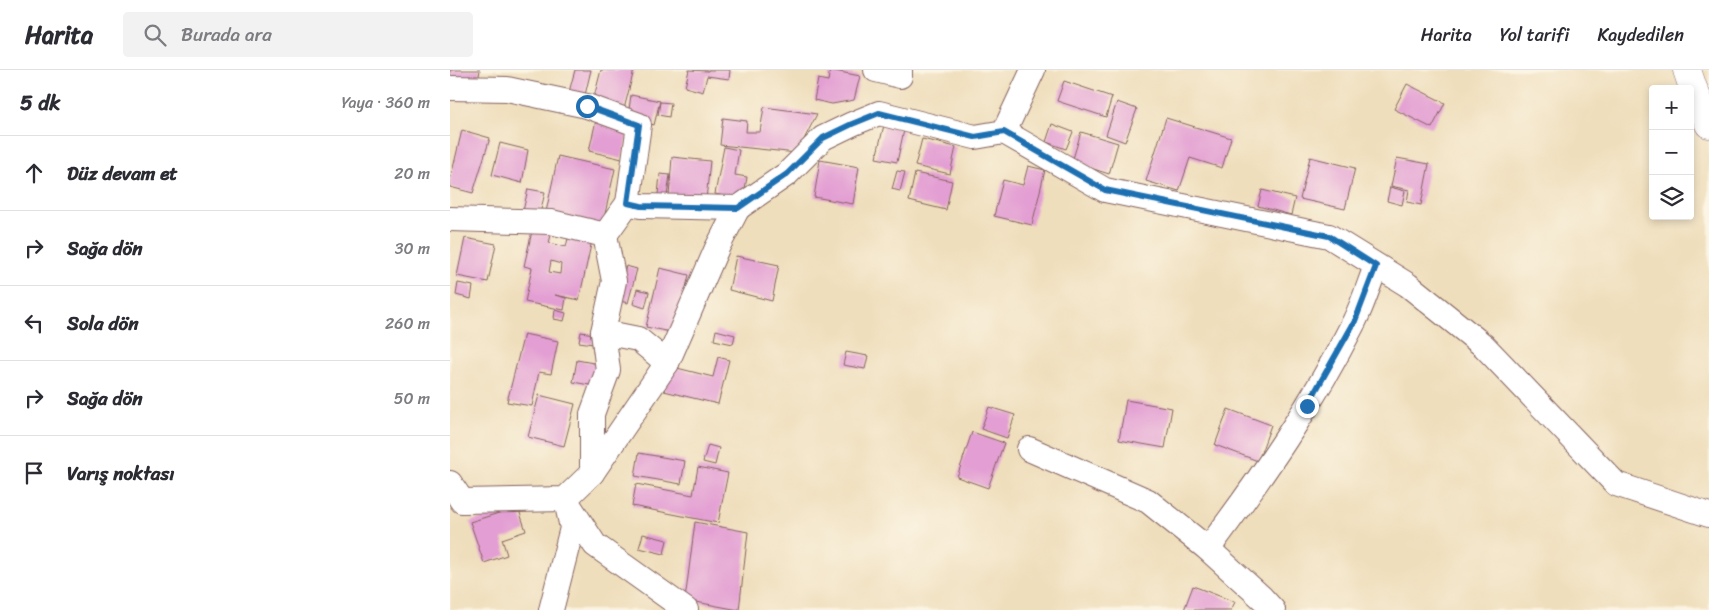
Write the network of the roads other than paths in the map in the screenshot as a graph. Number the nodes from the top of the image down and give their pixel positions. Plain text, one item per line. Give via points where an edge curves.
1 (876, 70) edge
2 (900, 70) edge
3 (1033, 70) edge
4 (1687, 70) edge
5 (450, 88) edge
6 (1709, 124) edge
7 (1004, 132) junction
8 (628, 203) junction
9 (738, 208) junction
10 (450, 219) edge
11 (606, 235) junction
12 (1376, 266) junction
13 (603, 332) junction
14 (667, 363) junction
15 (1029, 449) dead end
16 (592, 473) junction
17 (450, 483) edge
18 (565, 499) junction
19 (1709, 516) edge
20 (1208, 549) junction
21 (551, 610) edge
22 (686, 610) edge
23 (1273, 610) edge

1 - 2 street via 900,76
3 - 7 street
4 - 6 highway
5 - 8 street via 507,89 587,106 639,125
7 - 9 street via 975,137 879,113 823,138 787,174
7 - 12 street via 1105,190 1329,236
8 - 9 street
8 - 11 street
9 - 14 street via 716,248
10 - 11 street via 551,222
11 - 13 street via 614,281
12 - 19 street via 1408,285 1484,346 1616,484
12 - 20 street via 1355,321 1307,406 1245,500
13 - 14 street via 638,339
13 - 16 street via 608,370 592,414
14 - 16 street
15 - 20 street via 1148,501
16 - 18 street
17 - 18 street via 462,501
18 - 21 street via 572,528
18 - 22 street via 595,545
20 - 23 street

